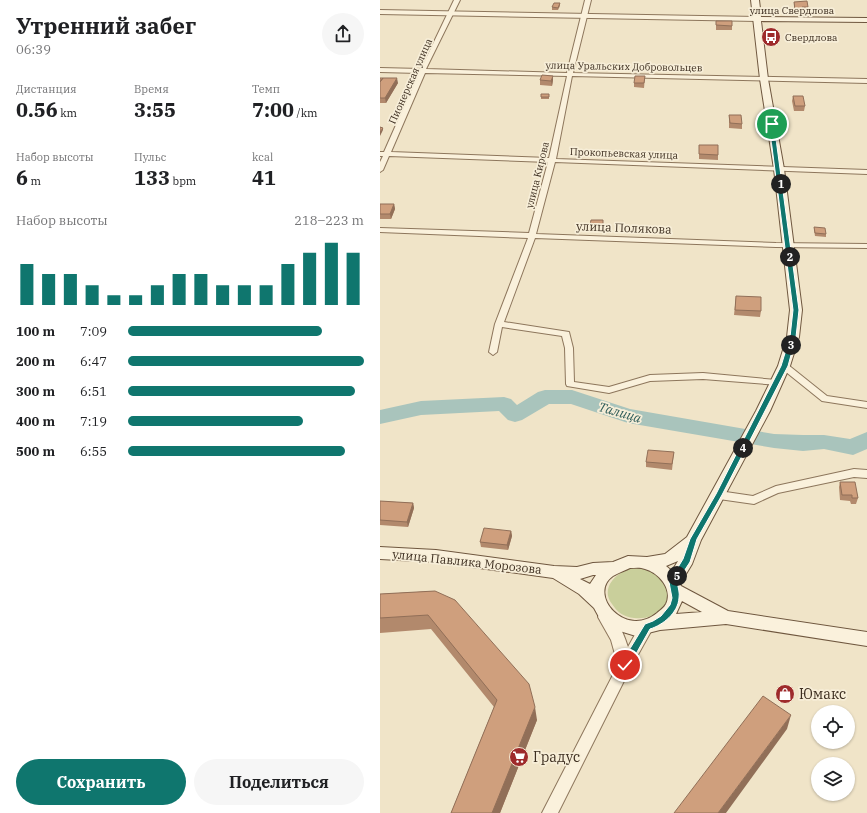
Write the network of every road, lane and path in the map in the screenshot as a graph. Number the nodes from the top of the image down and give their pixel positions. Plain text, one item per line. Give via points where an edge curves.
1 (457, 0) edge
2 (588, 0) edge
3 (755, 0) edge
4 (380, 12) edge
5 (451, 12) junction
6 (584, 16) junction
7 (757, 19) junction
8 (867, 20) edge
9 (380, 70) edge
10 (423, 70) junction
11 (570, 74) junction
12 (764, 79) junction
13 (867, 81) edge
14 (380, 154) edge
15 (388, 154) junction
16 (552, 160) junction
17 (779, 169) junction
18 (380, 170) edge
19 (867, 172) edge
20 (380, 230) edge
21 (532, 236) junction
22 (788, 245) junction
23 (867, 246) edge
24 (499, 324) junction
25 (493, 352) dead end
26 (784, 366) junction
27 (776, 382) junction
28 (867, 405) edge
29 (867, 474) edge
30 (719, 495) junction
31 (694, 539) junction
32 (380, 553) edge
33 (648, 563) junction
34 (612, 568) junction
35 (554, 572) junction
36 (674, 586) junction
37 (599, 606) junction
38 (726, 616) junction
39 (652, 625) junction
40 (867, 639) edge
41 (625, 665) junction
42 (550, 813) edge

1 - 5 street, Пионерская улица
2 - 6 street, улица Кирова
3 - 7 main road
4 - 5 street, улица Свердлова
5 - 6 street, улица Свердлова
5 - 10 street, Пионерская улица
6 - 7 street, улица Свердлова
6 - 11 street, улица Кирова
7 - 8 main road, улица Свердлова
7 - 12 main road
9 - 10 street, улица Уральских Добровольцев
10 - 11 street, улица Уральских Добровольцев
10 - 15 street, Пионерская улица
11 - 12 street, улица Уральских Добровольцев
11 - 16 street, улица Кирова
12 - 13 street, улица Уральских Добровольцев
12 - 17 main road
14 - 15 street, Прокопьевская улица
15 - 16 street, Прокопьевская улица
15 - 18 street, Пионерская улица
16 - 17 street, Прокопьевская улица
16 - 21 street, улица Кирова
17 - 19 street, Прокопьевская улица
17 - 22 main road
20 - 21 street, улица Полякова
21 - 22 street, улица Полякова
21 - 24 street, улица Кирова
22 - 23 street, улица Полякова
22 - 26 main road via 796,310 793,337
24 - 25 street, улица Кирова
24 - 27 street via 566,334 570,384 608,390 650,378 703,376
26 - 27 main road
26 - 28 street via 825,399
27 - 30 main road
29 - 30 street via 854,473 776,490 754,500
30 - 31 main road
31 - 33 main road via 670,560
31 - 36 main road
32 - 35 main road, улица Павлика Морозова via 436,556
33 - 34 main road via 628,562
33 - 36 main road via 662,570
34 - 35 main road, улица Павлика Морозова via 577,573
34 - 37 main road via 599,582 596,592
35 - 37 main road via 585,589
36 - 38 main road
36 - 39 main road via 676,598 673,606 664,618
37 - 39 main road via 612,621 624,626 636,628
37 - 41 street via 615,631 624,652
38 - 39 main road
38 - 40 main road
39 - 41 street
41 - 42 street

